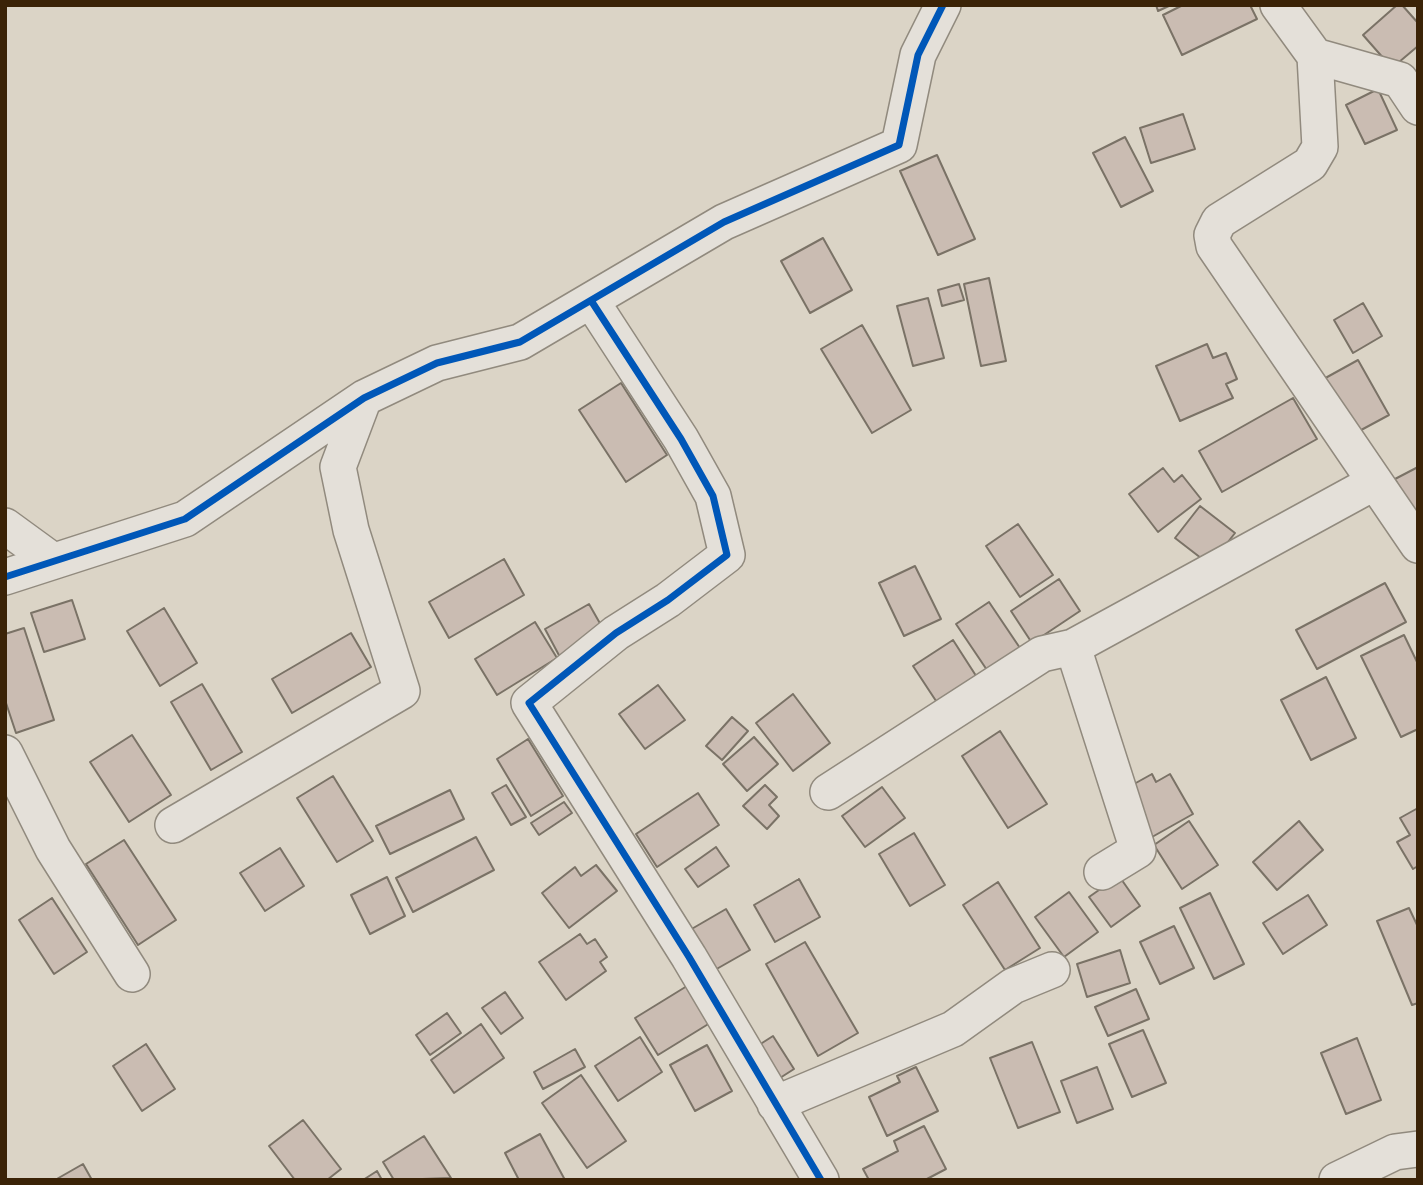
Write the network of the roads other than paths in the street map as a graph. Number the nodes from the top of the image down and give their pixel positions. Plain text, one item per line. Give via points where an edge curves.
1 (943, 5) edge
2 (1278, 5) edge
3 (1315, 56) junction
4 (1418, 107) edge
5 (592, 302) junction
6 (364, 398) junction
7 (1375, 482) junction
8 (5, 526) edge
9 (1418, 545) edge
10 (53, 561) junction
11 (5, 577) edge
12 (1073, 648) junction
13 (5, 752) edge
14 (828, 792) dead end
15 (173, 825) dead end
16 (1102, 872) dead end
17 (1052, 970) dead end
18 (132, 974) dead end
19 (775, 1104) junction
20 (1418, 1149) edge
21 (821, 1180) edge
22 (1337, 1180) edge

1 - 5 street via 918,55 899,145 724,222
2 - 3 street
3 - 4 street via 1400,80
3 - 7 street via 1320,147 1310,164 1219,221 1212,234 1224,263
5 - 6 street via 520,342 437,363
5 - 19 street via 713,496 727,555 529,703 689,957
6 - 10 street via 185,519
6 - 15 street via 338,467 351,530 402,691
7 - 9 street
7 - 12 street
8 - 10 street
10 - 11 street
12 - 14 street via 1042,654
12 - 16 street via 1138,850
13 - 18 street via 54,849
17 - 19 street via 1013,986 953,1029
19 - 21 street
20 - 22 street via 1395,1152

